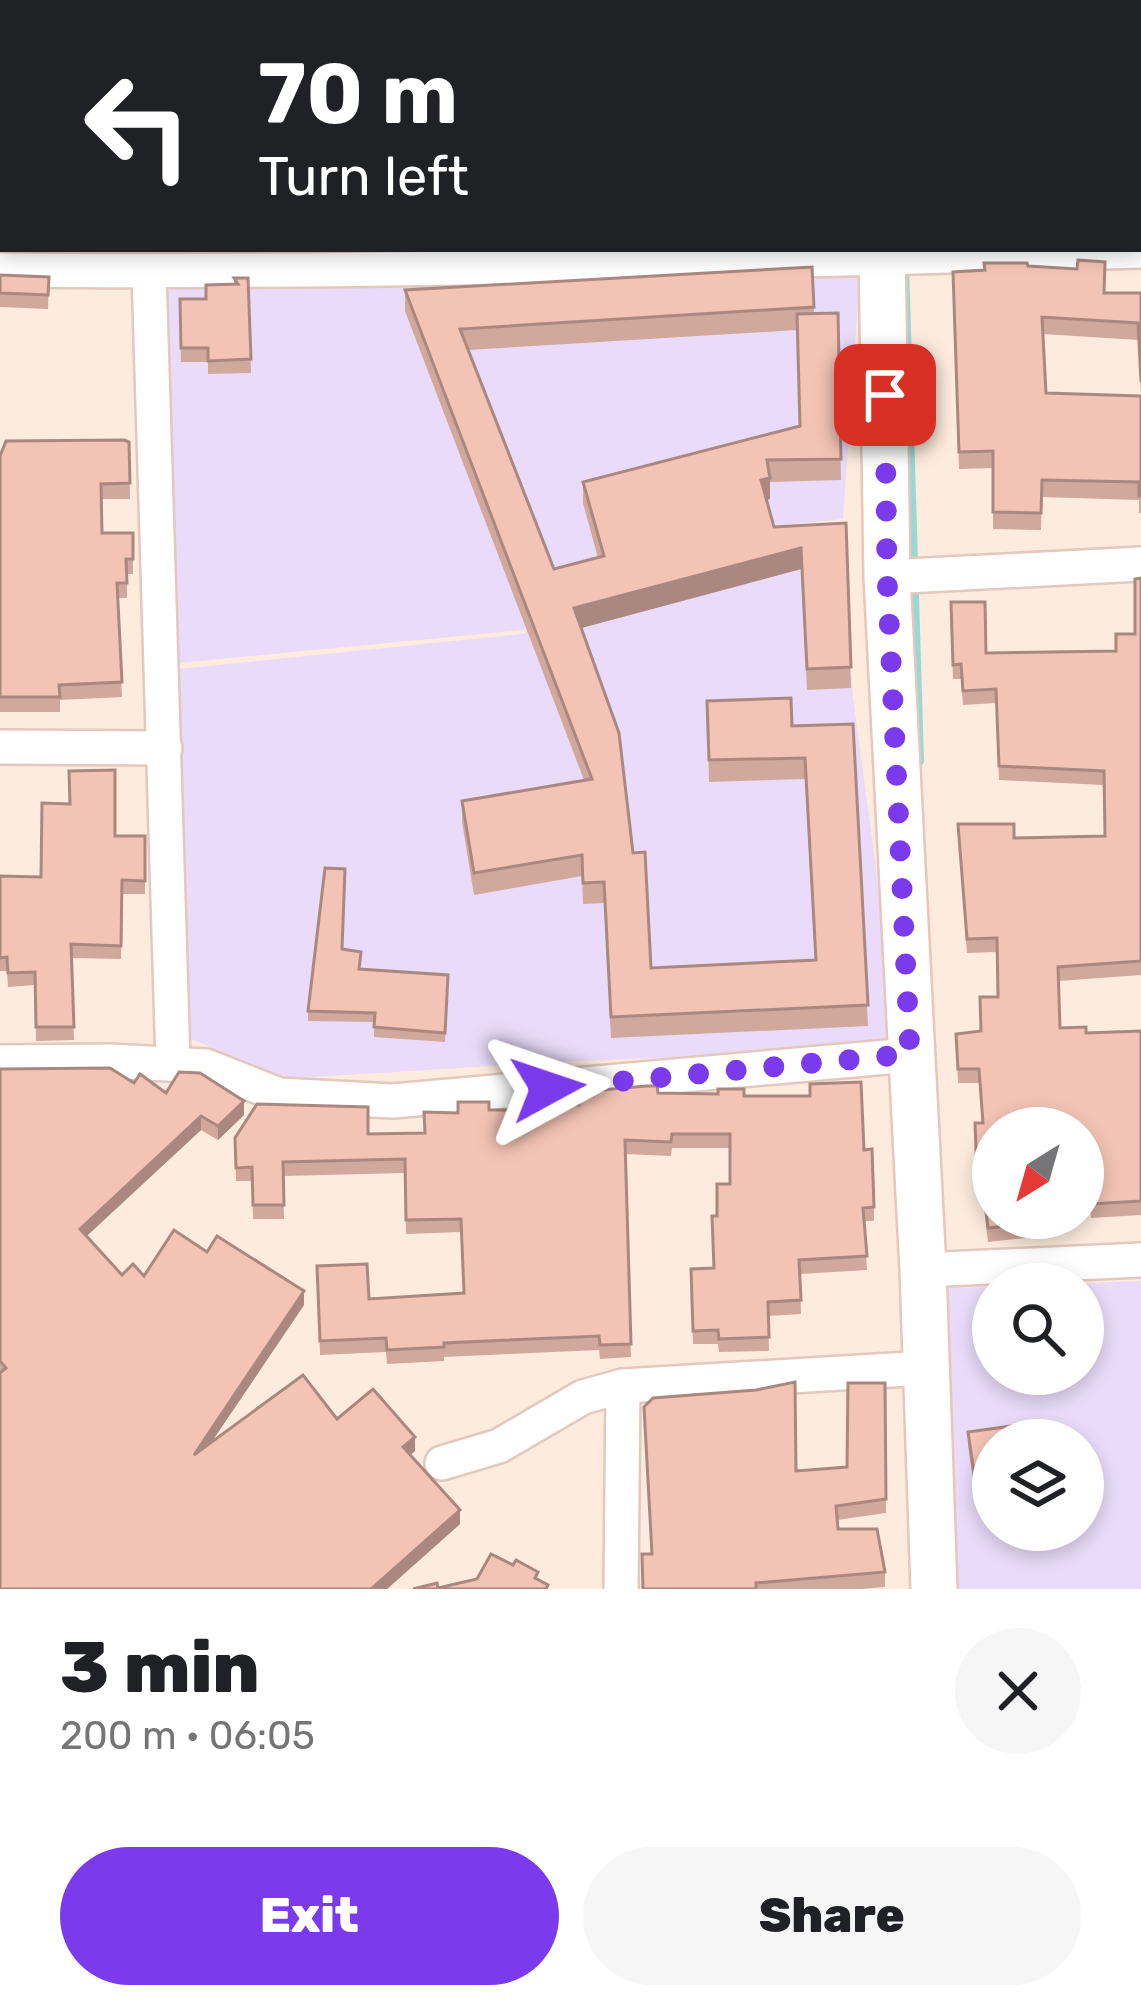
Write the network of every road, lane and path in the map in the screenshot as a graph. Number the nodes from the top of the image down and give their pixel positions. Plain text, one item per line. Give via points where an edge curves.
1 (1012, 252) edge
2 (883, 254) edge
3 (0, 270) edge
4 (149, 272) junction
5 (1141, 565) edge
6 (887, 577) junction
7 (0, 747) edge
8 (165, 748) junction
9 (910, 1054) junction
10 (0, 1062) edge
11 (173, 1063) junction
12 (1141, 1260) edge
13 (923, 1270) junction
14 (926, 1368) junction
15 (623, 1386) junction
16 (442, 1463) dead end
17 (621, 1589) edge
18 (934, 1589) edge

1 - 2 street
2 - 4 street
2 - 6 street
3 - 4 street
4 - 8 street
5 - 6 street
6 - 9 street
7 - 8 street
8 - 11 street
9 - 11 street via 393,1101 279,1095 206,1066
9 - 13 street
10 - 11 street
12 - 13 street
13 - 14 street
14 - 15 street
14 - 18 street
15 - 16 street via 583,1397 499,1446
15 - 17 street

